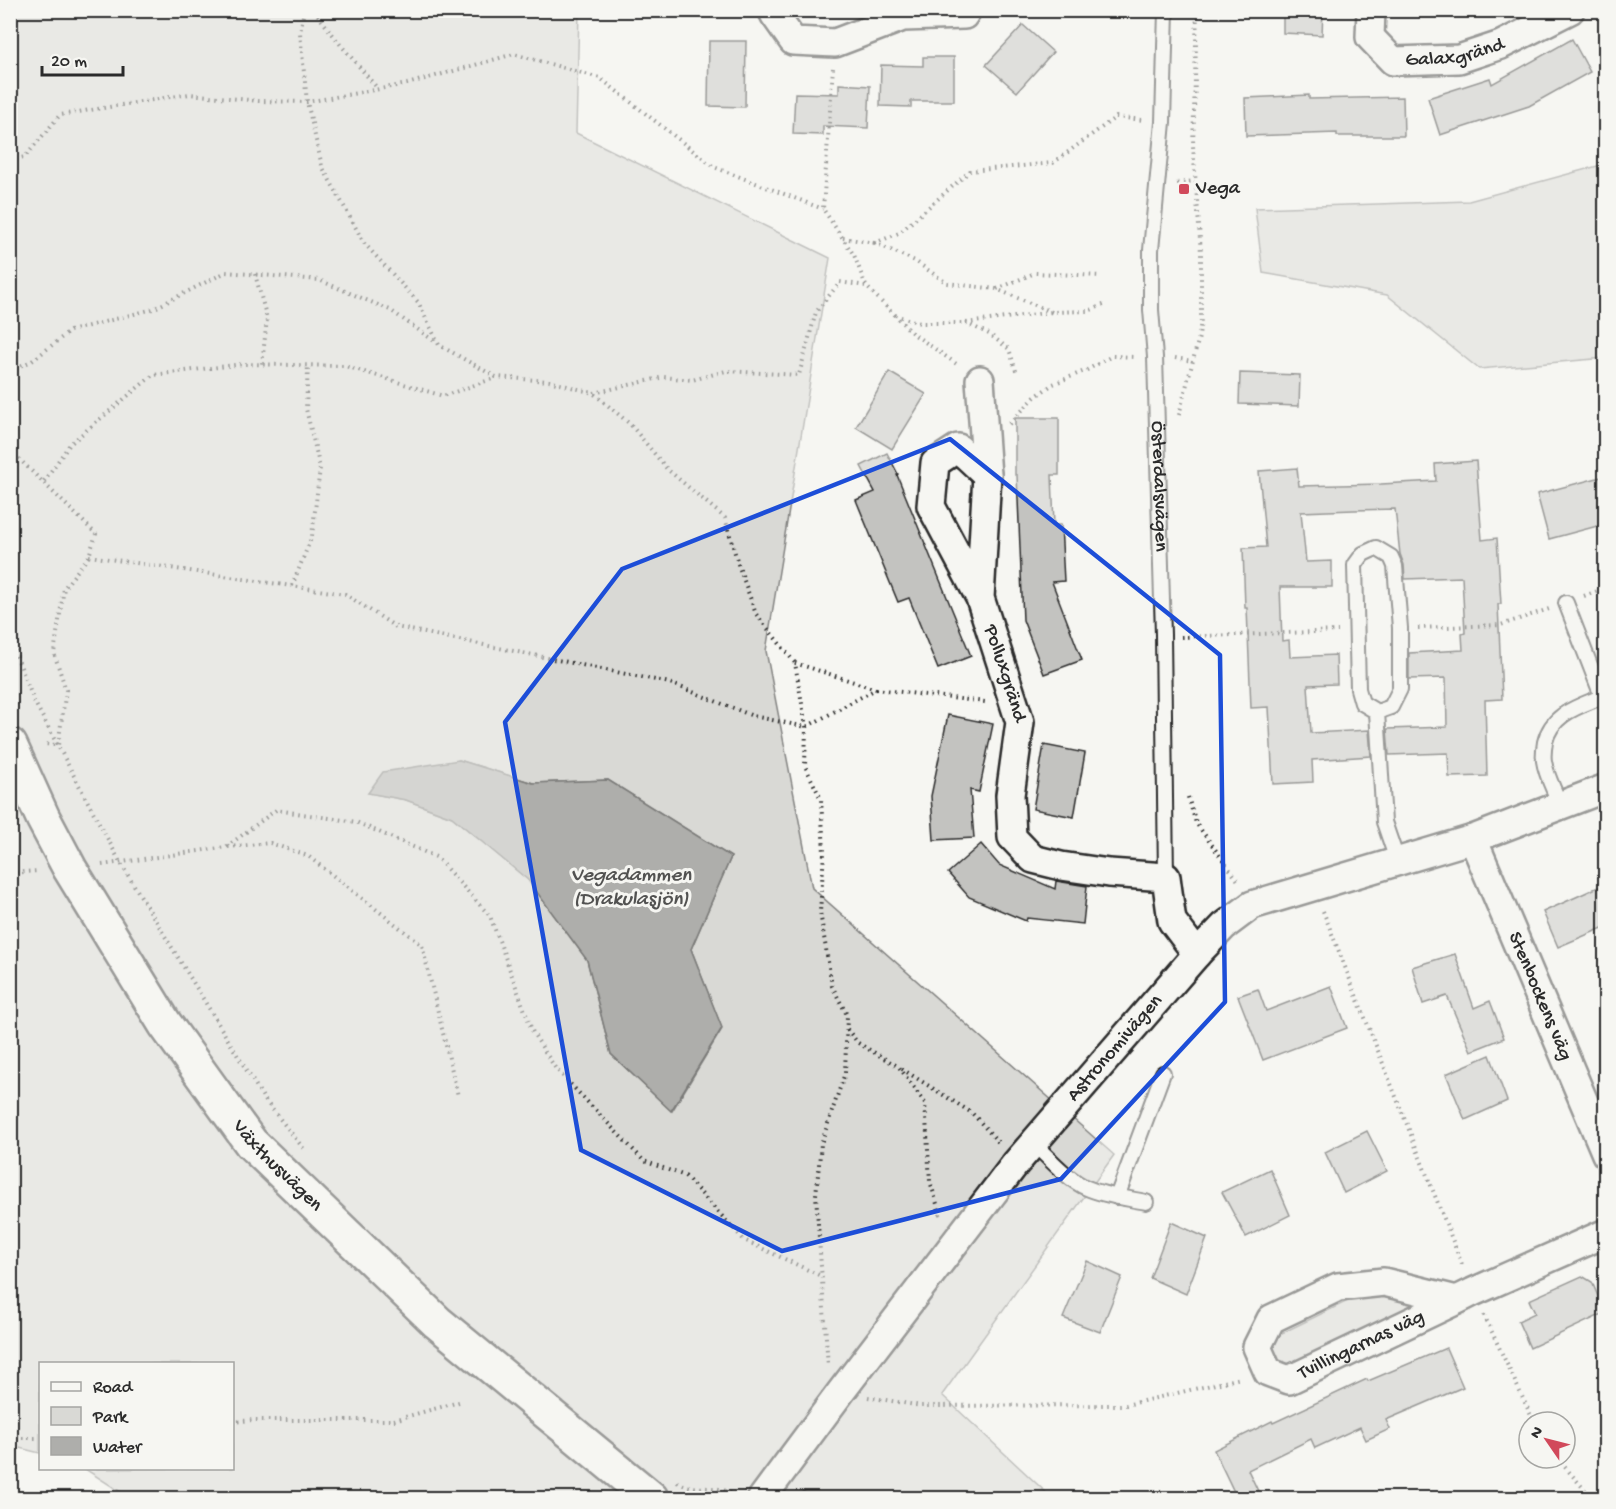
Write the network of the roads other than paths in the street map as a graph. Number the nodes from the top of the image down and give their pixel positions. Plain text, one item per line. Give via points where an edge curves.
1 (774, 10) edge
2 (967, 10) edge
3 (1166, 10) edge
4 (1371, 10) edge
5 (1570, 10) edge
6 (980, 380) road end
7 (986, 465) junction
8 (980, 598) junction
9 (1566, 603) dead end
10 (1604, 695) edge
11 (1377, 712) junction
12 (10, 745) edge
13 (1605, 788) edge
14 (1560, 805) junction
15 (1473, 839) junction
16 (1398, 863) junction
17 (1166, 877) junction
18 (1197, 954) junction
19 (1163, 1073) dead end
20 (1034, 1143) junction
21 (1605, 1154) edge
22 (1117, 1197) junction
23 (1146, 1202) dead end
24 (1605, 1233) edge
25 (1465, 1296) junction
26 (660, 1488) edge
27 (749, 1497) edge

1 - 2 street via 793,41 835,44 903,17 964,15
3 - 17 lane, Österdalsvägen via 1163,122 1151,250
4 - 5 street, Galaxgränd via 1370,37 1393,62 1459,59 1502,45
6 - 7 street, Polluxgränd
7 - 8 street, Polluxgränd
7 - 8 street, Polluxgränd via 958,448 935,463 931,506
8 - 17 street, Polluxgränd via 1020,722 1010,795 1012,837 1033,859 1109,873
9 - 10 lane
10 - 14 lane via 1564,713 1547,734 1544,761
11 - 11 lane via 1362,703 1358,689 1355,565 1363,554 1376,548 1391,557 1395,566 1400,628 1400,689 1391,707
11 - 16 lane via 1384,822
12 - 26 street, Växthusvägen via 70,869 165,1024 250,1143 437,1322
13 - 14 street, Astronomivägen
14 - 15 street, Astronomivägen
15 - 16 street, Astronomivägen
15 - 21 street, Stenbockens väg
16 - 18 street, Astronomivägen via 1252,905
17 - 18 street, Österdalsvägen via 1172,921
18 - 20 street, Astronomivägen
19 - 22 lane
20 - 22 lane via 1085,1188
20 - 27 street, Astronomivägen via 840,1392
22 - 23 lane
24 - 25 street, Tvillingarnas väg
25 - 25 street, Tvillingarnas väg via 1384,1282 1338,1287 1271,1319 1257,1347 1268,1372 1289,1380

